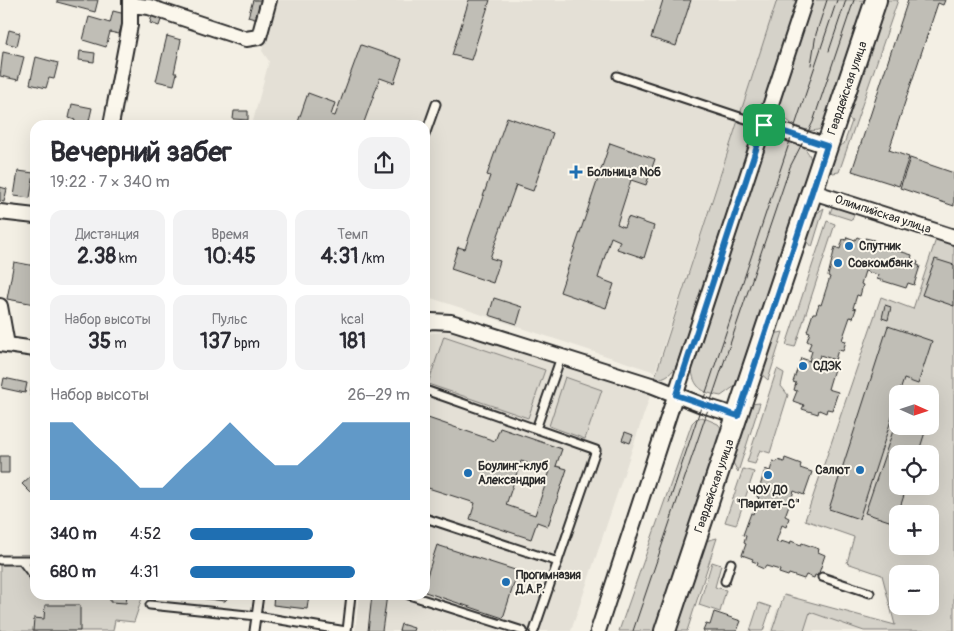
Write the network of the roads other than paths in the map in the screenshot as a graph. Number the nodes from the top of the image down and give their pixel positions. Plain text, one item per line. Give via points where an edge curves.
1 (268, 0) edge
2 (805, 0) edge
3 (876, 0) edge
4 (130, 2) edge
5 (617, 76) dead end
6 (436, 104) dead end
7 (112, 120) edge
8 (430, 121) edge
9 (764, 125) junction
10 (827, 146) junction
11 (813, 192) junction
12 (0, 212) edge
13 (30, 215) edge
14 (954, 237) edge
15 (0, 306) edge
16 (430, 320) edge
17 (4, 345) edge
18 (30, 348) edge
19 (561, 357) junction
20 (430, 392) edge
21 (676, 395) junction
22 (738, 416) junction
23 (536, 428) junction
24 (430, 520) edge
25 (0, 560) edge
26 (30, 560) edge
27 (22, 561) junction
28 (558, 562) junction
29 (731, 564) dead end
30 (30, 571) edge
31 (822, 577) dead end
32 (725, 580) dead end
33 (870, 593) dead end
34 (259, 600) edge
35 (350, 600) edge
36 (425, 600) edge
37 (150, 605) dead end
38 (257, 616) junction
39 (254, 631) edge
40 (346, 631) edge
41 (523, 631) edge
42 (534, 631) edge
43 (598, 631) edge
44 (665, 631) edge

1 - 4 street via 259,37 246,39
2 - 9 street
3 - 10 street, Гвардейская улица
4 - 7 street via 130,25
5 - 9 lane
6 - 8 lane
9 - 10 street
9 - 21 street
10 - 11 street, Гвардейская улица
11 - 14 street, Олимпийская улица
11 - 22 street, Гвардейская улица
12 - 13 street
15 - 17 street via 6,332
16 - 19 street via 451,322
17 - 18 street
19 - 21 street
19 - 23 lane
20 - 23 lane
21 - 22 street
21 - 43 street
22 - 44 street, Гвардейская улица
23 - 28 lane via 596,450
24 - 28 lane
25 - 27 lane
26 - 27 lane
27 - 30 lane
28 - 42 lane
29 - 32 lane
31 - 33 lane
34 - 38 lane
35 - 40 lane
36 - 41 lane
37 - 38 lane
38 - 39 lane
38 - 40 lane

